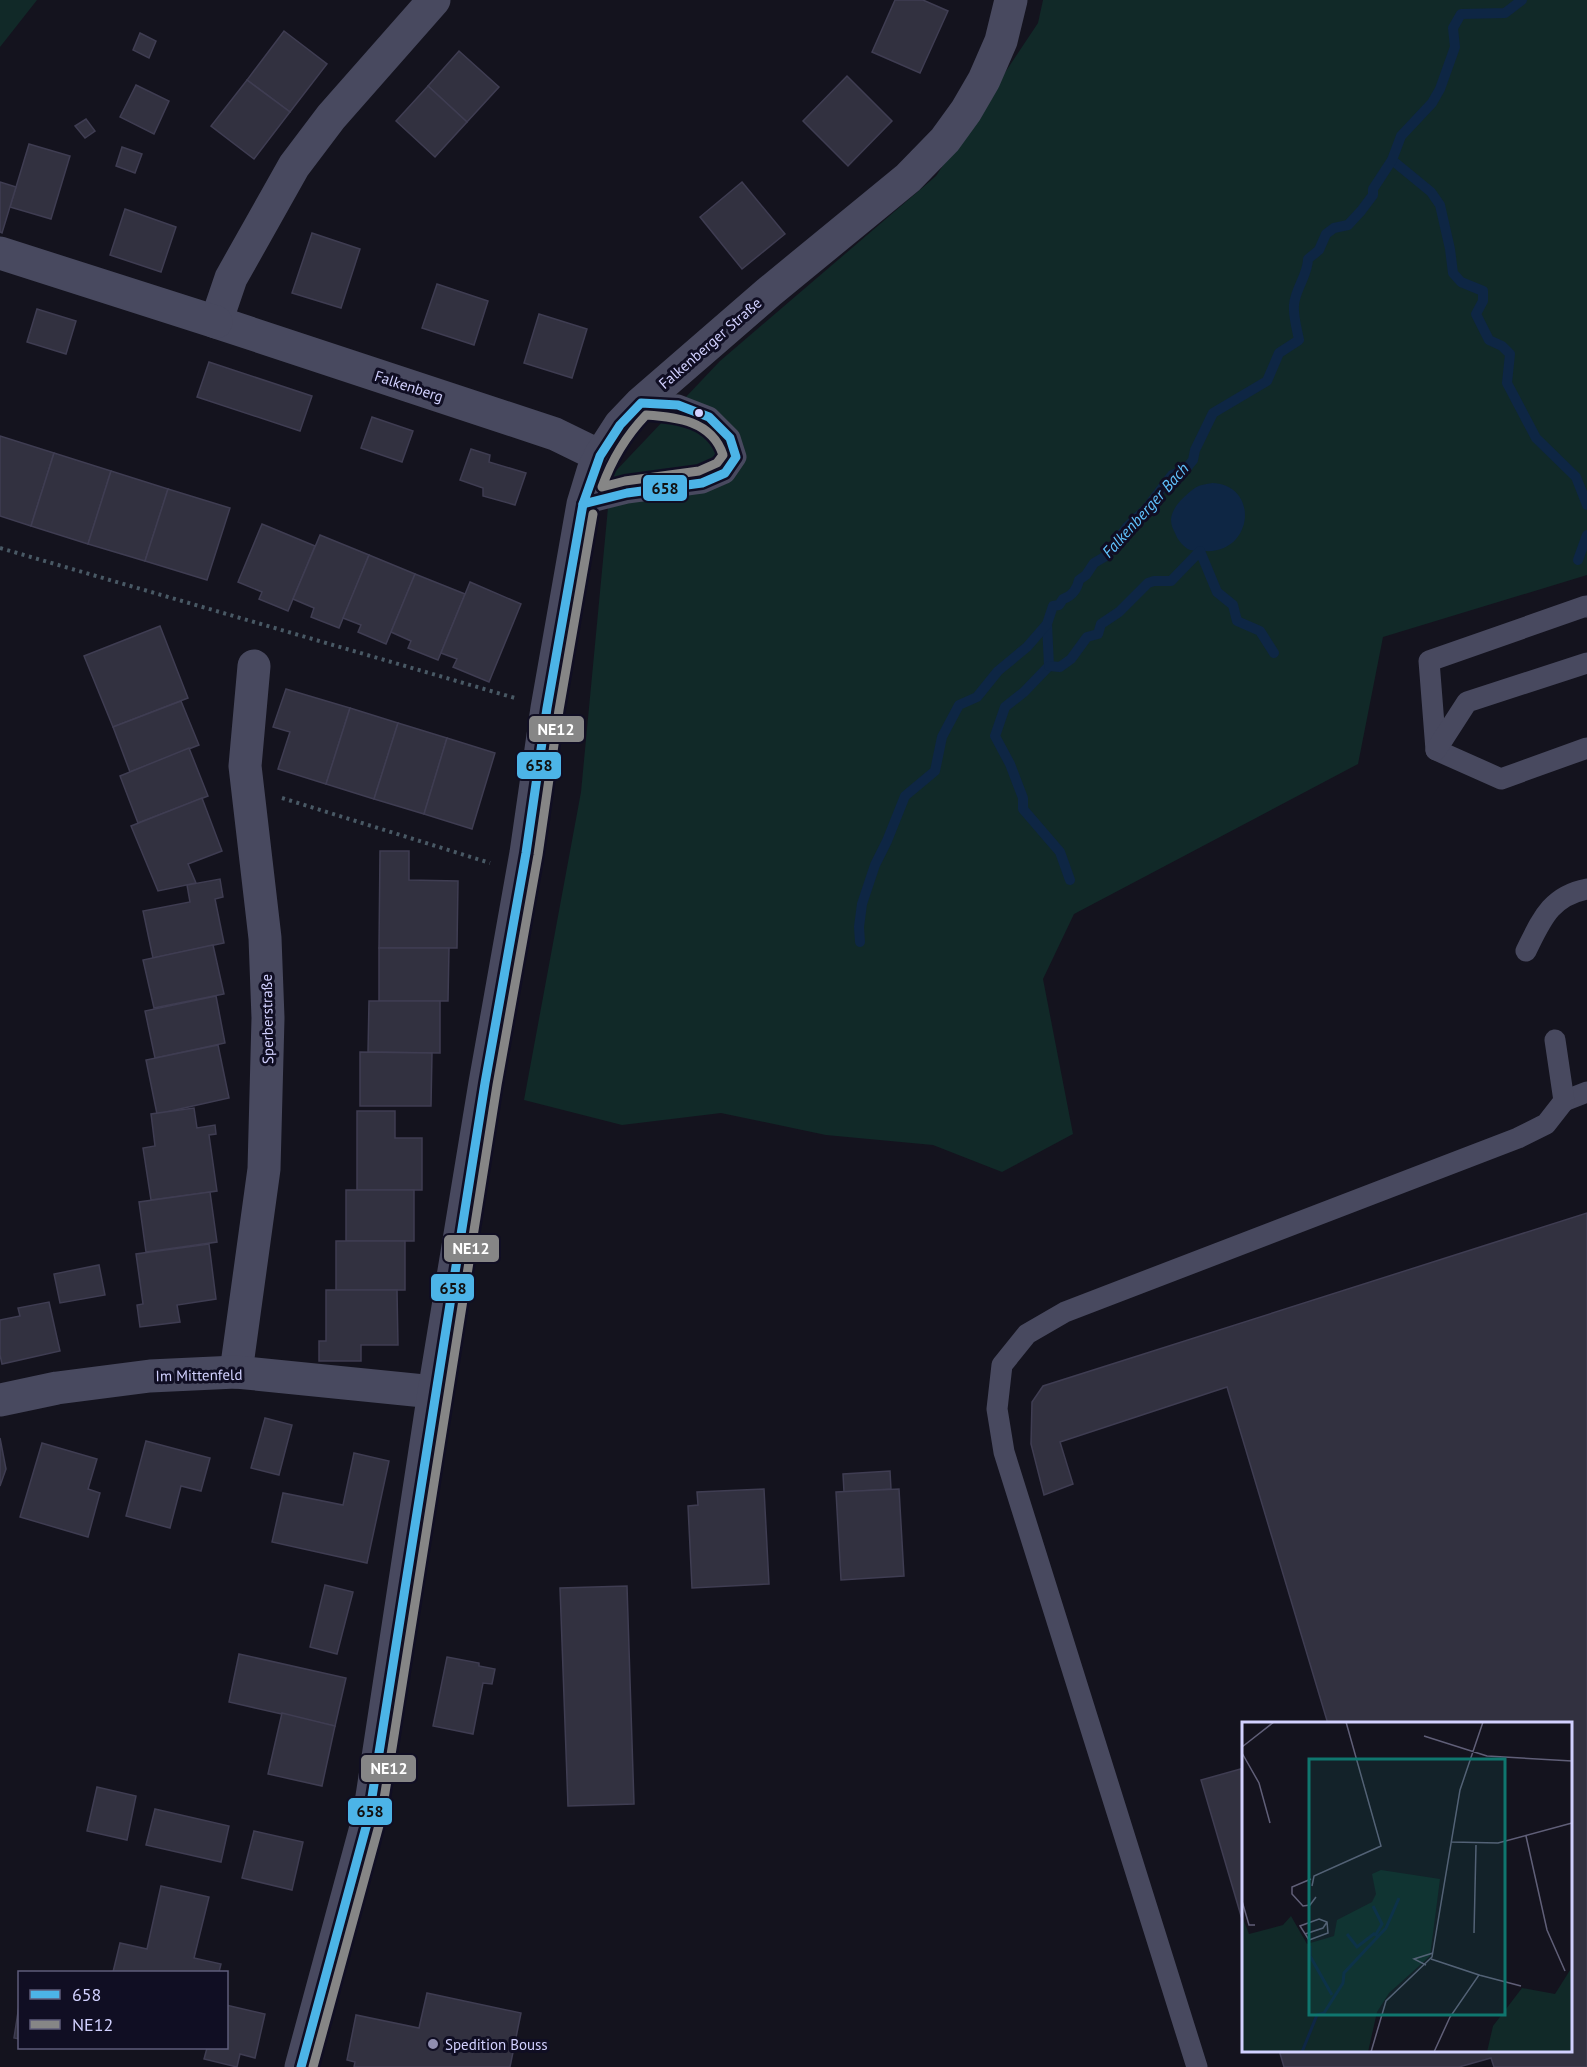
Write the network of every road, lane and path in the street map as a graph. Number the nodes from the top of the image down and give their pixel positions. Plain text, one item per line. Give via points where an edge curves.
1 (434, 0) edge
2 (1011, 0) edge
3 (0, 252) edge
4 (216, 322) junction
5 (641, 403) junction
6 (600, 456) junction
7 (583, 504) junction
8 (0, 548) edge
9 (1587, 607) edge
10 (1587, 663) edge
11 (254, 666) dead end
12 (547, 708) junction
13 (1587, 748) edge
14 (1436, 750) junction
15 (246, 787) junction
16 (522, 873) junction
17 (1587, 889) edge
18 (1526, 951) dead end
19 (1555, 1040) dead end
20 (1587, 1092) edge
21 (1564, 1101) junction
22 (236, 1372) junction
23 (434, 1392) junction
24 (0, 1400) edge
25 (301, 2067) edge
26 (1197, 2067) edge

1 - 4 street via 331,117 294,166 231,278
2 - 5 street, Falkenberger Straße via 984,80 945,140 908,177
3 - 4 street, Falkenberg
4 - 6 street, Falkenberg via 555,434
5 - 6 street, Falkenberger Straße via 620,425
5 - 7 lane via 678,405 709,417 730,438 736,457 725,473 702,483
6 - 7 street, Falkenberger Straße
7 - 12 street, Falkenberger Straße
8 - 12 path
9 - 14 lane via 1429,661
10 - 14 lane via 1467,702
11 - 15 street, Sperberstraße
12 - 16 street, Falkenberger Straße
13 - 14 lane via 1501,779
15 - 16 path
15 - 22 street, Sperberstraße via 265,938 268,1018 264,1169
16 - 23 street, Falkenberger Straße
17 - 18 lane via 1571,892 1546,912
19 - 21 lane
20 - 21 lane
21 - 26 lane via 1546,1124 1518,1138 1065,1312 1027,1334 1002,1365 997,1409 1004,1452
22 - 23 street, Im Mittenfeld
22 - 24 street, Im Mittenfeld via 150,1376
23 - 25 street, Falkenberger Straße via 369,1816

